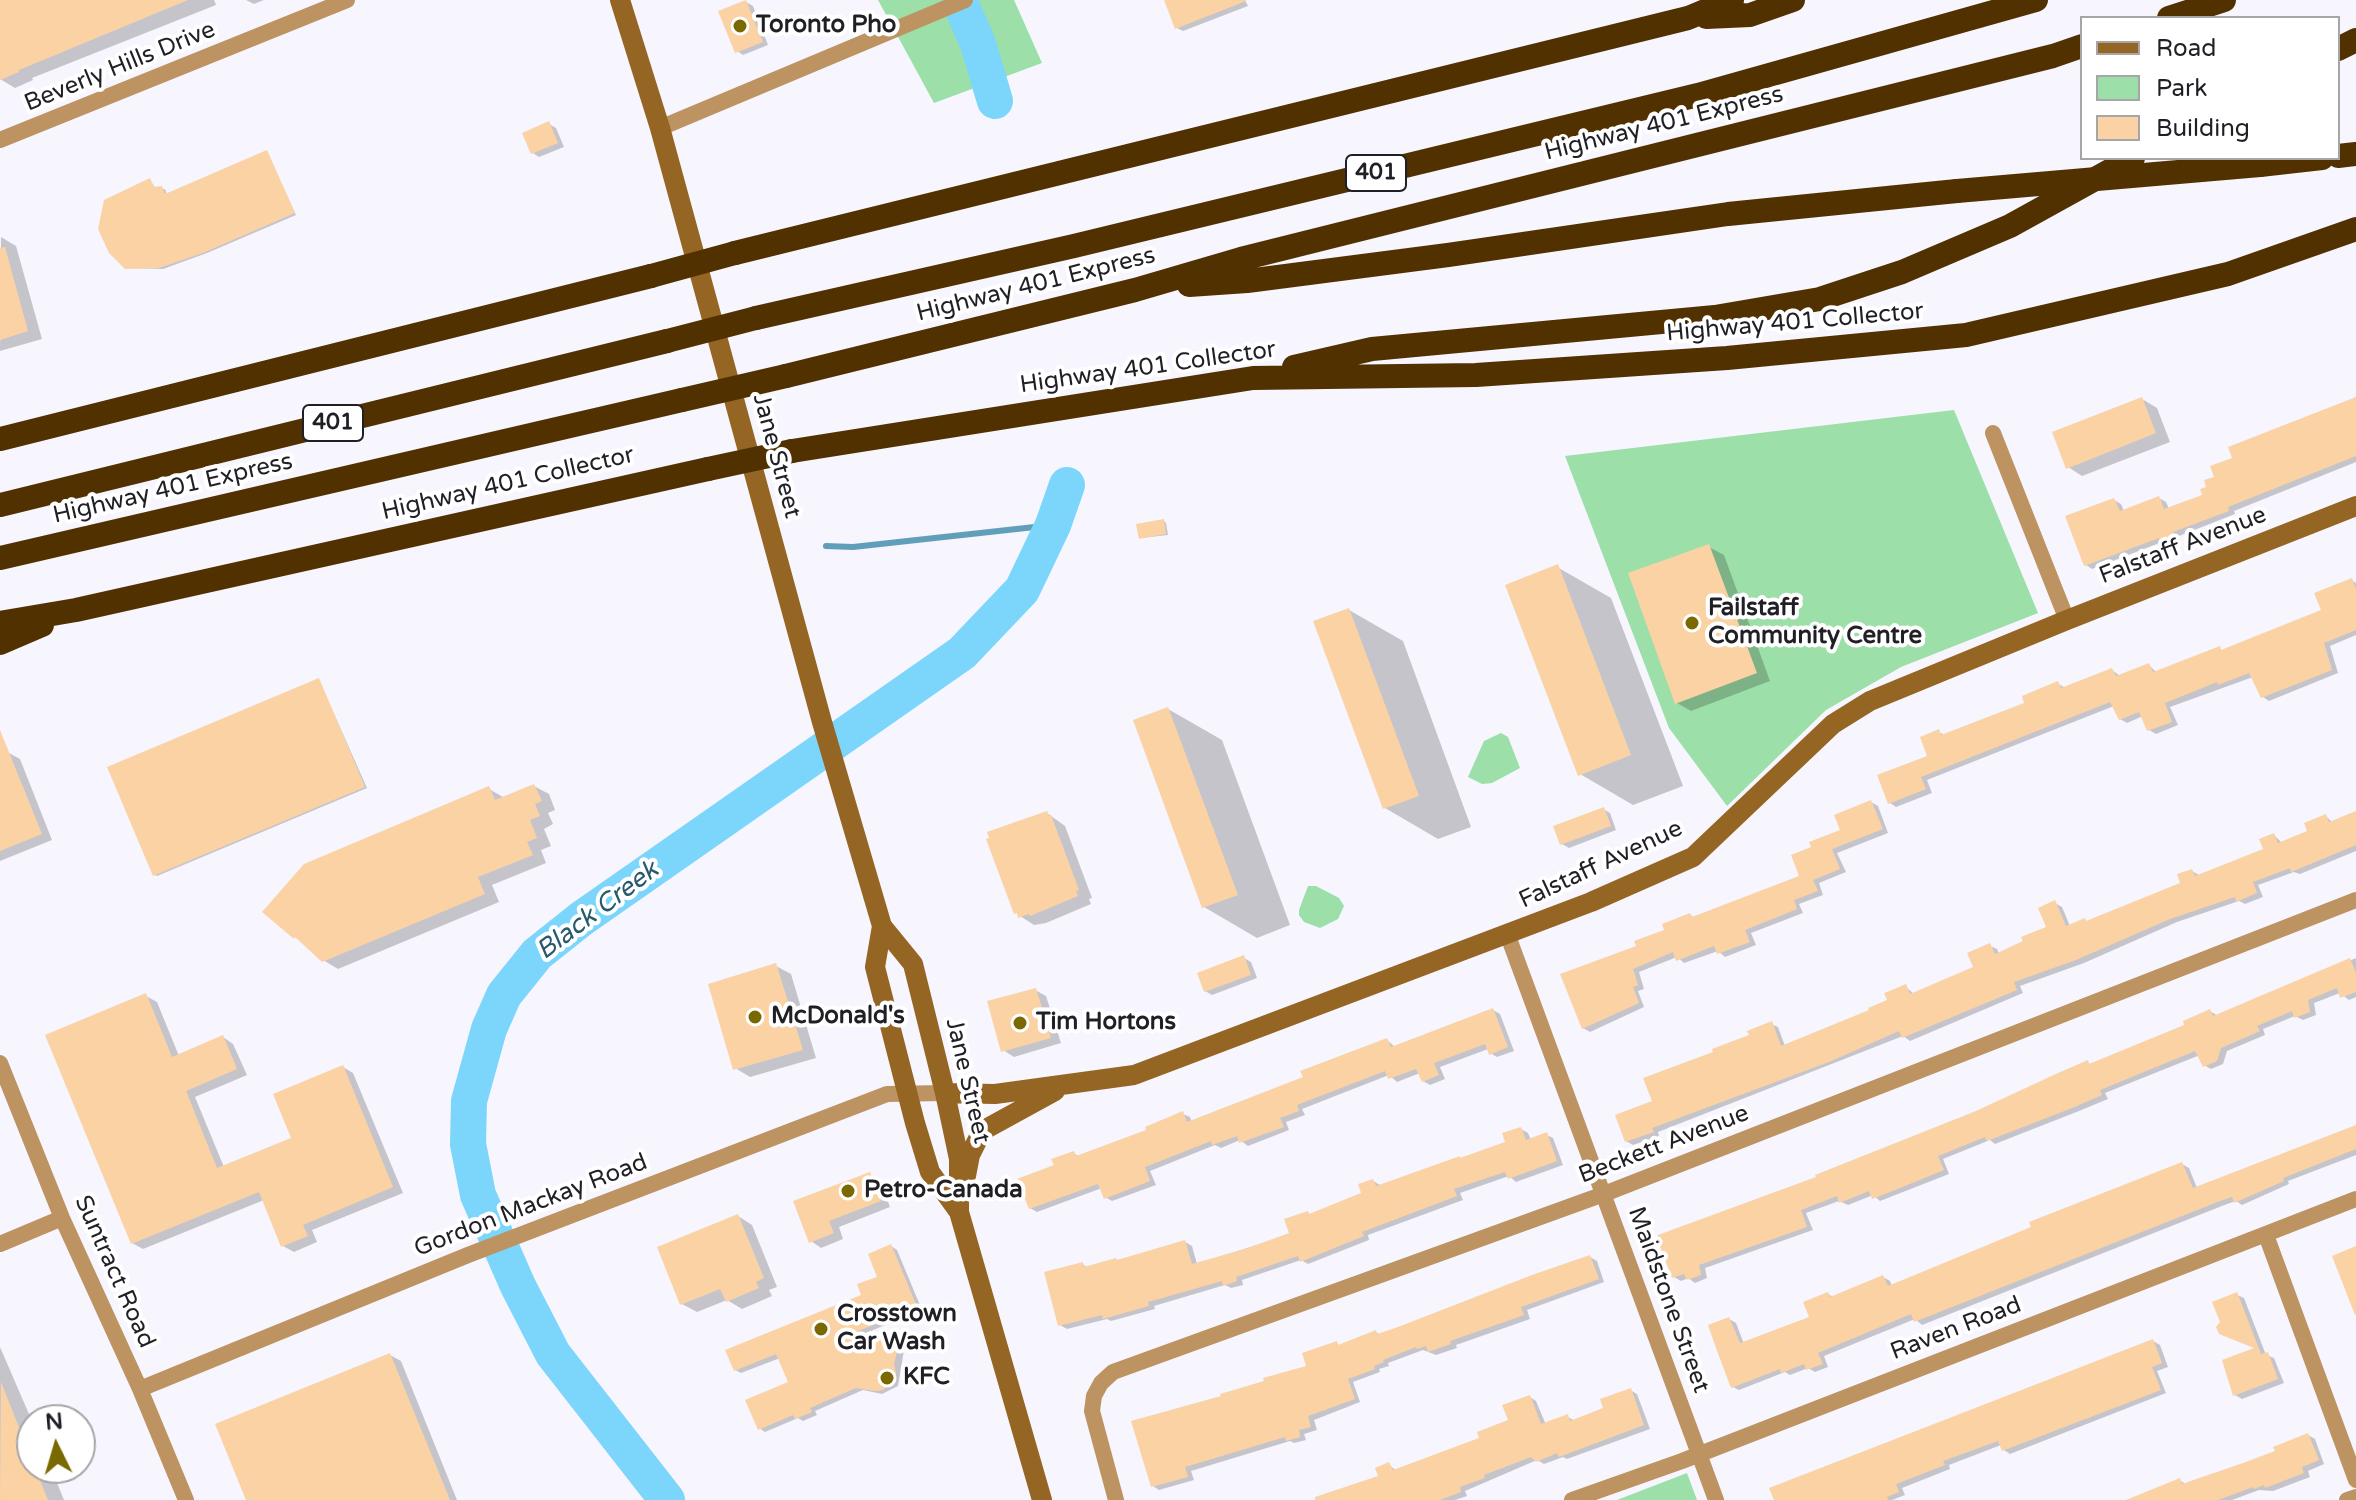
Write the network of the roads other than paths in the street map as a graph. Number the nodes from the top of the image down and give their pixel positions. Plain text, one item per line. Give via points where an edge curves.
1 (347, 0) edge
2 (620, 0) edge
3 (965, 0) edge
4 (1732, 0) edge
5 (1793, 0) edge
6 (2021, 0) edge
7 (2036, 0) edge
8 (2224, 0) edge
9 (1993, 13) junction
10 (2175, 16) edge
11 (1688, 18) junction
12 (2080, 47) edge
13 (660, 128) junction
14 (0, 140) edge
15 (2129, 160) edge
16 (2304, 160) edge
17 (2356, 229) edge
18 (1135, 290) junction
19 (1253, 378) junction
20 (1993, 433) dead end
21 (0, 439) edge
22 (0, 505) edge
23 (2356, 506) edge
24 (0, 558) edge
25 (76, 610) junction
26 (2067, 620) junction
27 (0, 623) edge
28 (0, 643) edge
29 (2356, 900) edge
30 (882, 926) junction
31 (1508, 936) junction
32 (0, 1063) edge
33 (1066, 1085) junction
34 (945, 1093) junction
35 (907, 1094) junction
36 (1604, 1194) junction
37 (2356, 1199) edge
38 (959, 1212) junction
39 (62, 1218) junction
40 (2266, 1235) junction
41 (0, 1244) edge
42 (140, 1389) junction
43 (1698, 1454) junction
44 (2356, 1480) edge
45 (2356, 1497) edge
46 (186, 1500) edge
47 (1042, 1500) edge
48 (1116, 1500) edge
49 (1572, 1500) edge
50 (1716, 1500) edge
51 (2347, 1500) edge

1 - 14 street, Beverly Hills Drive
2 - 13 main road, Jane Street
3 - 13 street
4 - 11 highway
5 - 11 highway via 1750,15
6 - 9 highway
7 - 9 highway, Highway 401 Express / 401
8 - 10 highway
9 - 22 highway, Highway 401 Express / 401, bridge via 1698,95 756,318
11 - 21 highway, bridge
12 - 18 highway, Highway 401 Express / 401
13 - 30 main road, Jane Street
15 - 19 highway via 2010,226 1902,272 1820,299 1715,317 1372,349
16 - 18 highway, bridge via 1728,214 1277,277
17 - 19 highway, Highway 401 Collector via 2228,274 1966,335 1476,375
18 - 24 highway, Highway 401 Express / 401, bridge
19 - 25 highway, Highway 401 Collector, bridge via 792,451
20 - 26 street
23 - 26 main road, Falstaff Avenue
25 - 27 highway, Highway 401 Collector
25 - 28 highway
26 - 31 main road, Falstaff Avenue via 1870,701 1833,724 1693,857
29 - 36 street, Beckett Avenue
30 - 34 main road, Jane Street via 913,964
30 - 35 main road, Jane Street via 875,967
31 - 33 main road, Falstaff Avenue via 1134,1075
31 - 36 street, Maidstone Street
32 - 39 street, Suntract Road
33 - 34 main road, Falstaff Avenue via 995,1094
33 - 38 main road via 982,1131 970,1155
34 - 35 street, Gordon Mackay Road
34 - 38 main road, Jane Street via 959,1159
35 - 38 main road, Jane Street via 930,1172
35 - 42 street, Gordon Mackay Road via 887,1094 468,1255
36 - 43 street, Maidstone Street
36 - 48 street, Beckett Avenue via 1113,1372 1094,1396 1092,1411
37 - 40 street, Raven Road
38 - 47 main road, Jane Street
39 - 41 street
39 - 42 street, Suntract Road
40 - 43 street, Raven Road
40 - 44 street
42 - 46 street, Suntract Road
43 - 49 street, Raven Road
43 - 50 street, Maidstone Street
45 - 51 street

